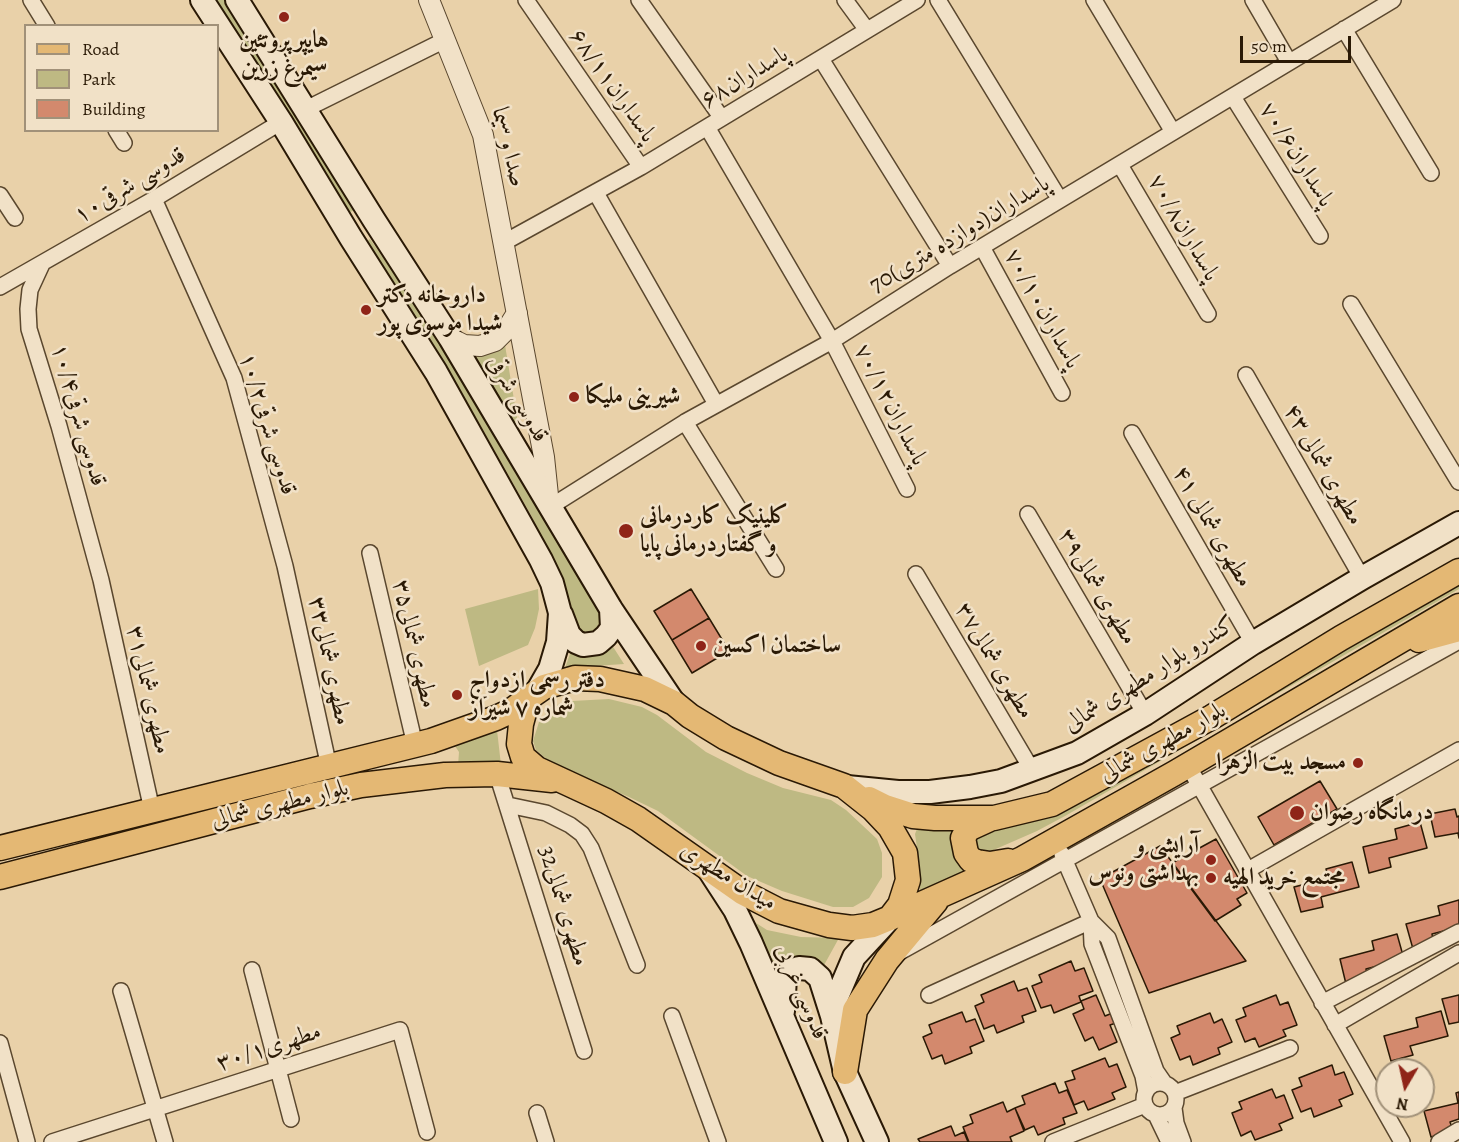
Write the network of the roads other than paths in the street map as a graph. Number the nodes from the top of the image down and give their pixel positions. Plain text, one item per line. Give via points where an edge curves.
1 (31, 0) edge
2 (202, 0) edge
3 (237, 0) edge
4 (429, 0) edge
5 (526, 0) edge
6 (639, 0) edge
7 (845, 0) edge
8 (916, 0) edge
9 (938, 0) edge
10 (1094, 0) edge
11 (1253, 0) edge
12 (1393, 0) edge
13 (46, 24) edge
14 (218, 24) edge
15 (219, 26) edge
16 (1344, 29) junction
17 (867, 30) junction
18 (445, 40) junction
19 (820, 59) junction
20 (1289, 62) junction
21 (1233, 97) junction
22 (304, 110) junction
23 (721, 117) junction
24 (281, 122) junction
25 (707, 127) junction
26 (1173, 132) junction
27 (1120, 165) junction
28 (641, 167) junction
29 (1431, 173) dead end
30 (596, 194) junction
31 (0, 195) edge
32 (154, 199) junction
33 (1060, 200) junction
34 (15, 218) dead end
35 (1320, 237) dead end
36 (503, 243) junction
37 (982, 247) junction
38 (42, 264) junction
39 (950, 266) junction
40 (0, 287) edge
41 (1351, 304) dead end
42 (517, 313) junction
43 (1208, 314) dead end
44 (450, 338) junction
45 (832, 341) junction
46 (1246, 375) dead end
47 (1062, 393) dead end
48 (716, 404) junction
49 (685, 422) junction
50 (1132, 433) dead end
51 (1459, 482) edge
52 (907, 489) dead end
53 (550, 507) junction
54 (1028, 514) dead end
55 (1459, 522) edge
56 (370, 553) dead end
57 (285, 566) joint
58 (776, 569) dead end
59 (1459, 571) edge
60 (916, 574) dead end
61 (1362, 578) junction
62 (101, 580) joint
63 (1459, 606) edge
64 (611, 609) junction
65 (560, 613) junction
66 (1459, 629) edge
67 (1459, 641) edge
68 (1253, 643) junction
69 (1393, 646) junction
70 (534, 693) junction
71 (674, 703) junction
72 (1145, 714) junction
73 (423, 743) junction
74 (1459, 750) edge
75 (329, 767) junction
76 (1032, 770) junction
77 (497, 774) junction
78 (446, 775) junction
79 (1194, 775) junction
80 (566, 781) junction
81 (844, 786) junction
82 (508, 805) junction
83 (152, 810) junction
84 (994, 818) junction
85 (0, 848) edge
86 (1060, 850) junction
87 (1022, 859) junction
88 (708, 868) junction
89 (1248, 870) junction
90 (0, 877) edge
91 (941, 895) junction
92 (890, 918) junction
93 (1091, 921) junction
94 (1459, 932) edge
95 (1459, 953) edge
96 (887, 960) junction
97 (637, 965) dead end
98 (252, 970) dead end
99 (121, 992) dead end
100 (929, 996) dead end
101 (1121, 997) junction
102 (1323, 1003) junction
103 (672, 1016) dead end
104 (832, 1016) junction
105 (783, 1020) junction
106 (1335, 1025) junction
107 (0, 1043) edge
108 (1290, 1048) dead end
109 (584, 1051) dead end
110 (279, 1069) junction
111 (845, 1072) junction
112 (1171, 1095) junction
113 (1149, 1104) junction
114 (155, 1109) junction
115 (537, 1113) dead end
116 (291, 1119) dead end
117 (1459, 1130) edge
118 (427, 1132) dead end
119 (27, 1142) edge
120 (52, 1142) edge
121 (165, 1142) edge
122 (546, 1142) edge
123 (718, 1142) edge
124 (836, 1142) edge
125 (877, 1142) edge
126 (1053, 1142) edge
127 (1169, 1142) edge
128 (1183, 1142) edge
129 (1402, 1142) edge
130 (1439, 1142) edge

1 - 13 street
2 - 14 main road
3 - 22 main road, قدوسی شرقی
4 - 18 street, صدا و سیما
5 - 28 street, پاسداران۶۸/۱۱
6 - 23 street
7 - 17 street
8 - 17 street, پاسداران۶۸
9 - 33 street
10 - 26 street
11 - 20 street
12 - 16 street, 70پاسداران(دوازده متری)
15 - 24 main road
16 - 20 street, 70پاسداران(دوازده متری)
16 - 29 street
17 - 19 street, پاسداران۶۸
18 - 22 street
18 - 36 street, صدا و سیما via 483,135
19 - 23 street, پاسداران۶۸
19 - 39 street
20 - 21 street, 70پاسداران(دوازده متری)
21 - 26 street, 70پاسداران(دوازده متری)
21 - 35 street, پاسداران۷۰/۶
22 - 44 main road, قدوسی شرقی
23 - 25 street, پاسداران۶۸
24 - 32 street, قدوسی شرقی۱۰
24 - 65 main road via 436,372 541,560
25 - 28 street, پاسداران۶۸
25 - 45 street, پاسداران۷۰/۱۲
26 - 27 street, 70پاسداران(دوازده متری)
27 - 33 street, 70پاسداران(دوازده متری)
27 - 43 street, پاسداران۷۰/۸
28 - 30 street, پاسداران۶۸
30 - 36 street, پاسداران۶۸
30 - 48 street
31 - 34 street
32 - 38 street, قدوسی شرقی۱۰
32 - 57 street, قدوسی شرقی۱۰/۲ via 234,378
33 - 37 street, 70پاسداران(دوازده متری)
36 - 42 street, صدا و سیما
37 - 39 street, 70پاسداران(دوازده متری)
37 - 47 street, پاسداران۷۰/۱۰
38 - 40 street, قدوسی شرقی۱۰
38 - 62 street, قدوسی شرقی۱۰/۴ via 30,290 29,329
39 - 45 street, 70پاسداران(دوازده متری)
41 - 51 street
42 - 44 street via 495,340 480,346 464,345
42 - 53 street, صدا و سیما
44 - 53 main road, قدوسی شرقی
45 - 48 street, 70پاسداران(دوازده متری)
45 - 52 street, پاسداران۷۰/۱۲
46 - 61 street, مطهرى شمالى ۴۳
48 - 49 street, 70پاسداران(دوازده متری)
49 - 53 street, 70پاسداران(دوازده متری)
49 - 58 street
50 - 68 street, ۴۱ مطهرى شمالى
53 - 64 main road, قدوسی شرقی
54 - 72 street, مطهرى شمالى۳۹
55 - 61 main road, کندرو بلوار مطهری شمالی
56 - 73 street, مطهرى شمالى۳۵
57 - 75 street, مطهرى شمالى۳۳
59 - 84 main road, بلوار مطهری شمالی via 1212,717 1052,804
60 - 76 street, مطهرى شمالى۳۷
61 - 68 main road, کندرو بلوار مطهری شمالی
62 - 83 street, مطهرى شمالى۳۱
63 - 69 main road, بلوار مطهری شمالی
64 - 65 main road via 612,628 606,636 598,643 584,645 569,635
64 - 71 main road, قدوسی شرقی
65 - 70 main road via 550,669
66 - 69 main road
67 - 79 street
68 - 72 main road, کندرو بلوار مطهری شمالی
69 - 79 main road, بلوار مطهری شمالی
70 - 71 main road via 575,678 600,679 645,688
70 - 73 main road, بلوار مطهرى شمالى via 496,718
70 - 80 main road, میدان مطهری via 521,724 519,744 523,757 537,769
71 - 81 main road via 726,738 779,763
72 - 76 main road, کندرو بلوار مطهری شمالی via 1077,753
73 - 75 main road, بلوار مطهرى شمالى
73 - 78 main road via 442,743 450,753 452,765
74 - 89 street
75 - 83 main road, بلوار مطهرى شمالى
76 - 81 main road, کندرو بلوار مطهری شمالی via 1001,781 930,792
77 - 78 main road, بلوار مطهرى شمالى
77 - 80 main road, بلوار مطهرى شمالى
77 - 82 street, 32مطهرى شمالى
78 - 90 main road, بلوار مطهرى شمالى via 361,785 310,796
79 - 86 main road, بلوار مطهری شمالی
79 - 89 street
80 - 88 main road, میدان مطهری via 638,819
81 - 84 main road, بلوار مطهری شمالی via 913,816
81 - 92 main road via 890,827 905,853 906,890
82 - 97 street via 546,813 570,825 587,841
82 - 109 street, 32مطهرى شمالى
83 - 85 main road, بلوار مطهرى شمالى
84 - 87 main road via 968,830 963,838 966,853 971,860 990,864
86 - 87 main road, بلوار مطهری شمالی
86 - 93 street
86 - 96 street
87 - 91 main road, بلوار مطهری شمالی
88 - 92 main road, میدان مطهری via 779,911 829,926 852,928
88 - 105 main road, قدوسی غربی via 735,910
89 - 102 street
91 - 92 main road, بلوار مطهری شمالی
91 - 96 main road
92 - 104 main road, قدوسی غربی via 854,957
93 - 100 street
93 - 101 street via 1092,944
94 - 102 street
95 - 106 street
96 - 111 main road via 855,1010
98 - 110 street
99 - 114 street
101 - 112 street
101 - 113 street
102 - 106 street
103 - 123 street
104 - 105 main road via 820,978 810,969 799,968 790,970 785,978
104 - 111 main road, قدوسی غربی
105 - 124 main road, قدوسی غربی
106 - 129 street
107 - 119 street
108 - 112 street
110 - 114 street, مطهری۳۰/۱
110 - 116 street
110 - 118 street, مطهری۳۰/۱ via 400,1030
111 - 125 main road, قدوسی غربی
112 - 113 street via 1166,1114
112 - 113 street via 1155,1084
112 - 128 street
113 - 126 street
113 - 127 street
114 - 120 street, مطهری۳۰/۱
114 - 121 street
115 - 122 street
117 - 130 street

